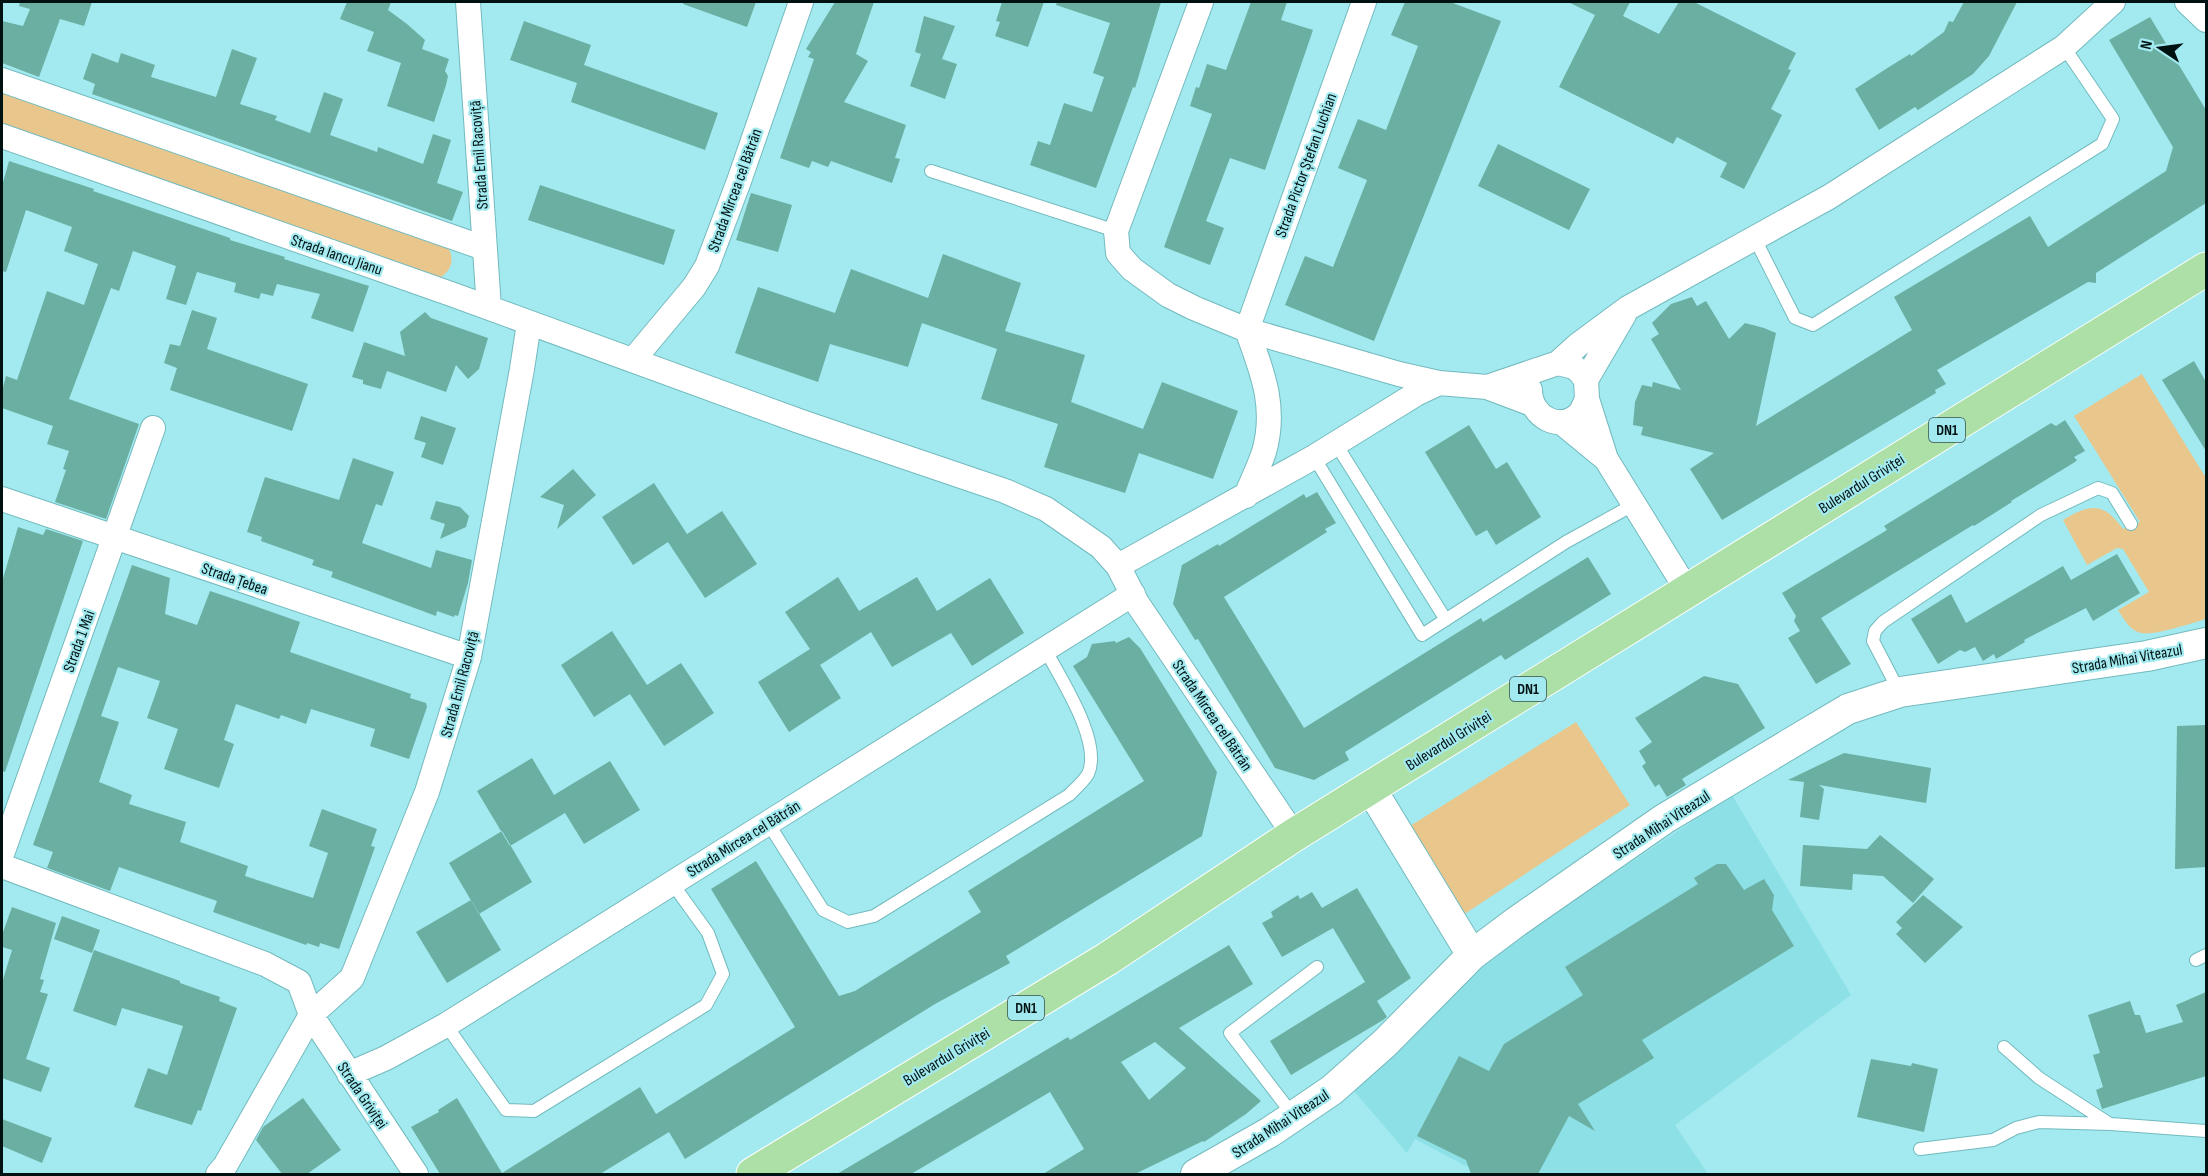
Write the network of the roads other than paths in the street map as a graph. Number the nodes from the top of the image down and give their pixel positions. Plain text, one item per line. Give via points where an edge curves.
1 (468, 2) edge
2 (801, 2) edge
3 (1201, 2) edge
4 (1364, 2) edge
5 (2113, 2) edge
6 (2187, 2) edge
7 (2206, 20) edge
8 (2064, 47) junction
9 (2, 80) edge
10 (2, 136) edge
11 (931, 171) dead end
12 (1116, 231) junction
13 (1754, 237) junction
14 (484, 248) junction
15 (2206, 269) edge
16 (489, 308) junction
17 (1628, 308) junction
18 (529, 323) junction
19 (1246, 330) junction
20 (633, 360) junction
21 (1550, 365) junction
22 (671, 374) joint
23 (1439, 382) junction
24 (1488, 387) junction
25 (1586, 389) junction
26 (1532, 404) junction
27 (1561, 422) junction
28 (153, 428) dead end
29 (1336, 444) junction
30 (1314, 457) junction
31 (1606, 459) junction
32 (1246, 496) junction
33 (2, 499) edge
34 (1633, 505) junction
35 (2131, 524) dead end
36 (115, 537) junction
37 (1119, 566) junction
38 (1687, 590) junction
39 (1133, 594) junction
40 (1446, 620) junction
41 (2206, 643) edge
42 (1045, 649) junction
43 (469, 657) junction
44 (1900, 692) junction
45 (1371, 789) junction
46 (768, 823) junction
47 (1294, 835) junction
48 (2, 854) edge
49 (2, 866) edge
50 (672, 883) junction
51 (1472, 955) junction
52 (1317, 967) dead end
53 (311, 1015) junction
54 (446, 1025) junction
55 (2004, 1047) dead end
56 (349, 1074) junction
57 (1294, 1116) junction
58 (2111, 1124) junction
59 (2206, 1131) edge
60 (1920, 1149) dead end
61 (218, 1174) edge
62 (416, 1174) edge
63 (753, 1174) edge
64 (1196, 1174) edge

1 - 14 street, Strada Emil Racoviță
2 - 20 street, Strada Mircea cel Bătrân via 706,266
3 - 12 street
4 - 19 street, Strada Pictor Ștefan Luchian
5 - 8 street
6 - 7 street
8 - 13 street via 1829,197
8 - 13 lane via 2113,119 2102,144 1813,325 1795,318
9 - 14 street
10 - 16 street, Strada Iancu Jianu
11 - 12 lane
12 - 19 street via 1118,253 1132,269 1168,295
13 - 17 street
14 - 16 street, Strada Emil Racoviță
15 - 38 main road, Bulevardul Griviței / DN1
16 - 18 street, Strada Iancu Jianu
17 - 21 street
17 - 25 street
18 - 20 street, Strada Iancu Jianu
18 - 43 street, Strada Emil Racoviță
19 - 23 street
19 - 32 street via 1262,370 1269,399 1269,425 1264,451
20 - 22 street, Strada Iancu Jianu
21 - 24 street
21 - 25 street via 1574,367
21 - 26 street via 1531,382
22 - 37 street, Strada Mircea cel Bătrân via 1005,491 1046,509 1101,548
23 - 24 street
23 - 29 street
24 - 26 street
25 - 27 street via 1581,411
25 - 31 street
26 - 27 street via 1543,417
27 - 31 street
28 - 36 street, Strada 1 Mai
29 - 30 street
29 - 40 lane
30 - 32 street
30 - 40 lane via 1422,635
31 - 34 street
32 - 37 street
33 - 36 street, Strada Țebea
34 - 38 street
34 - 40 lane via 1566,542
35 - 44 lane via 2112,493 2098,488 2041,515 1883,622 1873,641
36 - 43 street, Strada Țebea
36 - 48 street, Strada 1 Mai
37 - 39 street, Strada Mircea cel Bătrân
38 - 45 main road, Bulevardul Griviței / DN1
39 - 42 street, Strada Mircea cel Bătrân
39 - 47 street, Strada Mircea cel Bătrân
41 - 44 street, Strada Mihai Viteazul via 2147,657
42 - 46 street, Strada Mircea cel Bătrân
42 - 46 lane via 1088,732 1092,753 1088,774 1069,795 874,916 848,922 823,910
43 - 53 street, Strada Emil Racoviță via 427,792 352,978
44 - 51 street, Strada Mihai Viteazul via 1848,709 1664,819
45 - 47 main road, Bulevardul Griviței / DN1
45 - 51 street
46 - 50 street, Strada Mircea cel Bătrân
47 - 63 main road, Bulevardul Griviței / DN1 via 1107,959
49 - 53 street via 265,964 299,982
50 - 54 street, Strada Mircea cel Bătrân
50 - 54 lane via 708,933 723,974 706,1005 534,1111 506,1110
51 - 57 street, Strada Mihai Viteazul via 1385,1043 1332,1090
52 - 57 lane via 1230,1033
53 - 56 street, Strada Griviței
53 - 61 street, Strada Emil Racoviță
54 - 56 street, Strada Mircea cel Bătrân
55 - 58 lane via 2039,1078
56 - 62 street, Strada Griviței
57 - 64 street, Strada Mihai Viteazul
58 - 59 lane
58 - 60 lane via 2039,1122 1994,1140

